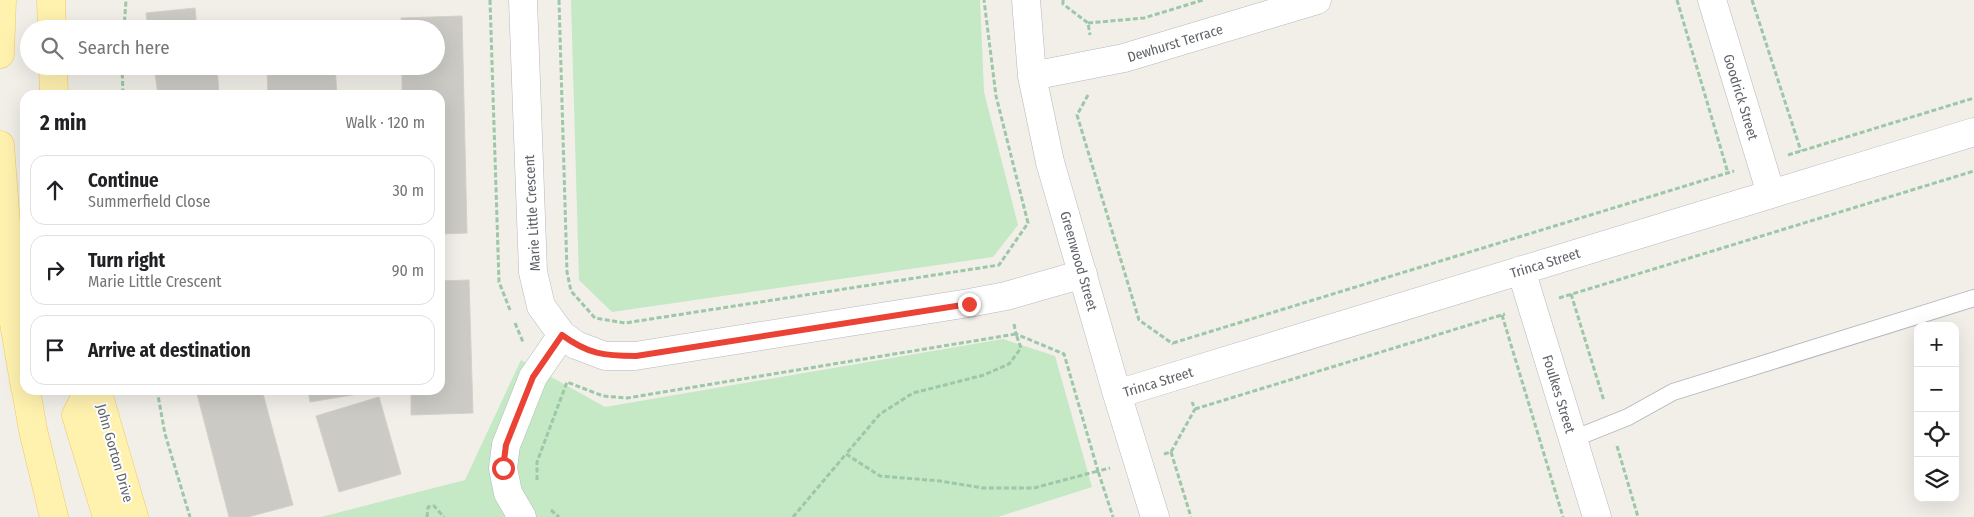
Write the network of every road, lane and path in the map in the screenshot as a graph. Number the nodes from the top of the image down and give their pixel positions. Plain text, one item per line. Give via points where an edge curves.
1 (2, 0) edge
2 (51, 0) edge
3 (126, 0) edge
4 (523, 0) edge
5 (559, 0) edge
6 (984, 0) edge
7 (1026, 0) edge
8 (1203, 0) edge
9 (1317, 0) edge
10 (1677, 0) edge
11 (1712, 0) edge
12 (1752, 0) edge
13 (52, 20) edge
14 (125, 20) edge
15 (1088, 23) dead end
16 (0, 54) edge
17 (53, 75) edge
18 (122, 75) edge
19 (1032, 76) junction
20 (54, 90) edge
21 (123, 90) edge
22 (1974, 98) edge
23 (1974, 132) edge
24 (0, 145) edge
25 (1801, 151) junction
26 (1761, 163) junction
27 (1974, 171) edge
28 (1728, 173) junction
29 (1771, 194) junction
30 (1521, 270) junction
31 (1083, 274) junction
32 (1974, 298) edge
33 (1532, 306) junction
34 (1502, 315) junction
35 (562, 335) junction
36 (1173, 343) dead end
37 (20, 358) edge
38 (1116, 394) junction
39 (26, 395) edge
40 (86, 395) edge
41 (98, 395) edge
42 (158, 395) edge
43 (1195, 409) dead end
44 (1573, 438) junction
45 (1171, 452) dead end
46 (846, 454) junction
47 (537, 485) dead end
48 (547, 502) dead end
49 (54, 517) edge
50 (107, 517) edge
51 (134, 517) edge
52 (190, 517) edge
53 (427, 517) edge
54 (444, 517) edge
55 (522, 517) edge
56 (559, 517) edge
57 (793, 517) edge
58 (1113, 517) edge
59 (1155, 517) edge
60 (1191, 517) edge
61 (1563, 517) edge
62 (1597, 517) edge

1 - 16 main road
2 - 13 main road
3 - 14 path
4 - 35 street, Marie Little Crescent via 533,272 541,306
5 - 6 path via 567,272 571,291 595,318 625,323 999,265 1028,223 996,96
7 - 19 street, Greenwood Street
8 - 15 path via 1144,18
9 - 19 street, Dewhurst Terrace via 1124,58
10 - 28 path
11 - 26 street, Goodrick Street
12 - 25 path
17 - 20 main road
18 - 21 path
19 - 31 street, Greenwood Street via 1050,162
22 - 25 path
23 - 29 street, Trinca Street
24 - 37 main road via 13,317
25 - 26 path
26 - 28 path
26 - 29 street, Goodrick Street
27 - 33 path
28 - 36 path
29 - 30 street, Trinca Street
30 - 33 street, Foulkes Street
30 - 38 street, Trinca Street
31 - 35 street, Marie Little Crescent via 969,304 636,356 605,356 576,345
31 - 38 street, Greenwood Street
32 - 44 lane via 1673,392 1628,418
33 - 34 path
33 - 44 street, Foulkes Street
34 - 43 path
34 - 61 path
35 - 55 street via 533,377 506,445 503,468 508,493
38 - 59 street, Greenwood Street
39 - 49 main road
40 - 50 main road via 76,415
41 - 51 main road, John Gorton Drive
42 - 52 path via 164,434
44 - 62 street, Foulkes Street
45 - 60 path
46 - 47 path via 880,414 913,392 984,375 1009,364 1021,348 1016,334 627,398 603,396 567,382 537,462
46 - 57 path
46 - 58 path via 880,476 982,488 1034,488 1098,471
48 - 56 path
53 - 54 path via 428,507 434,506

